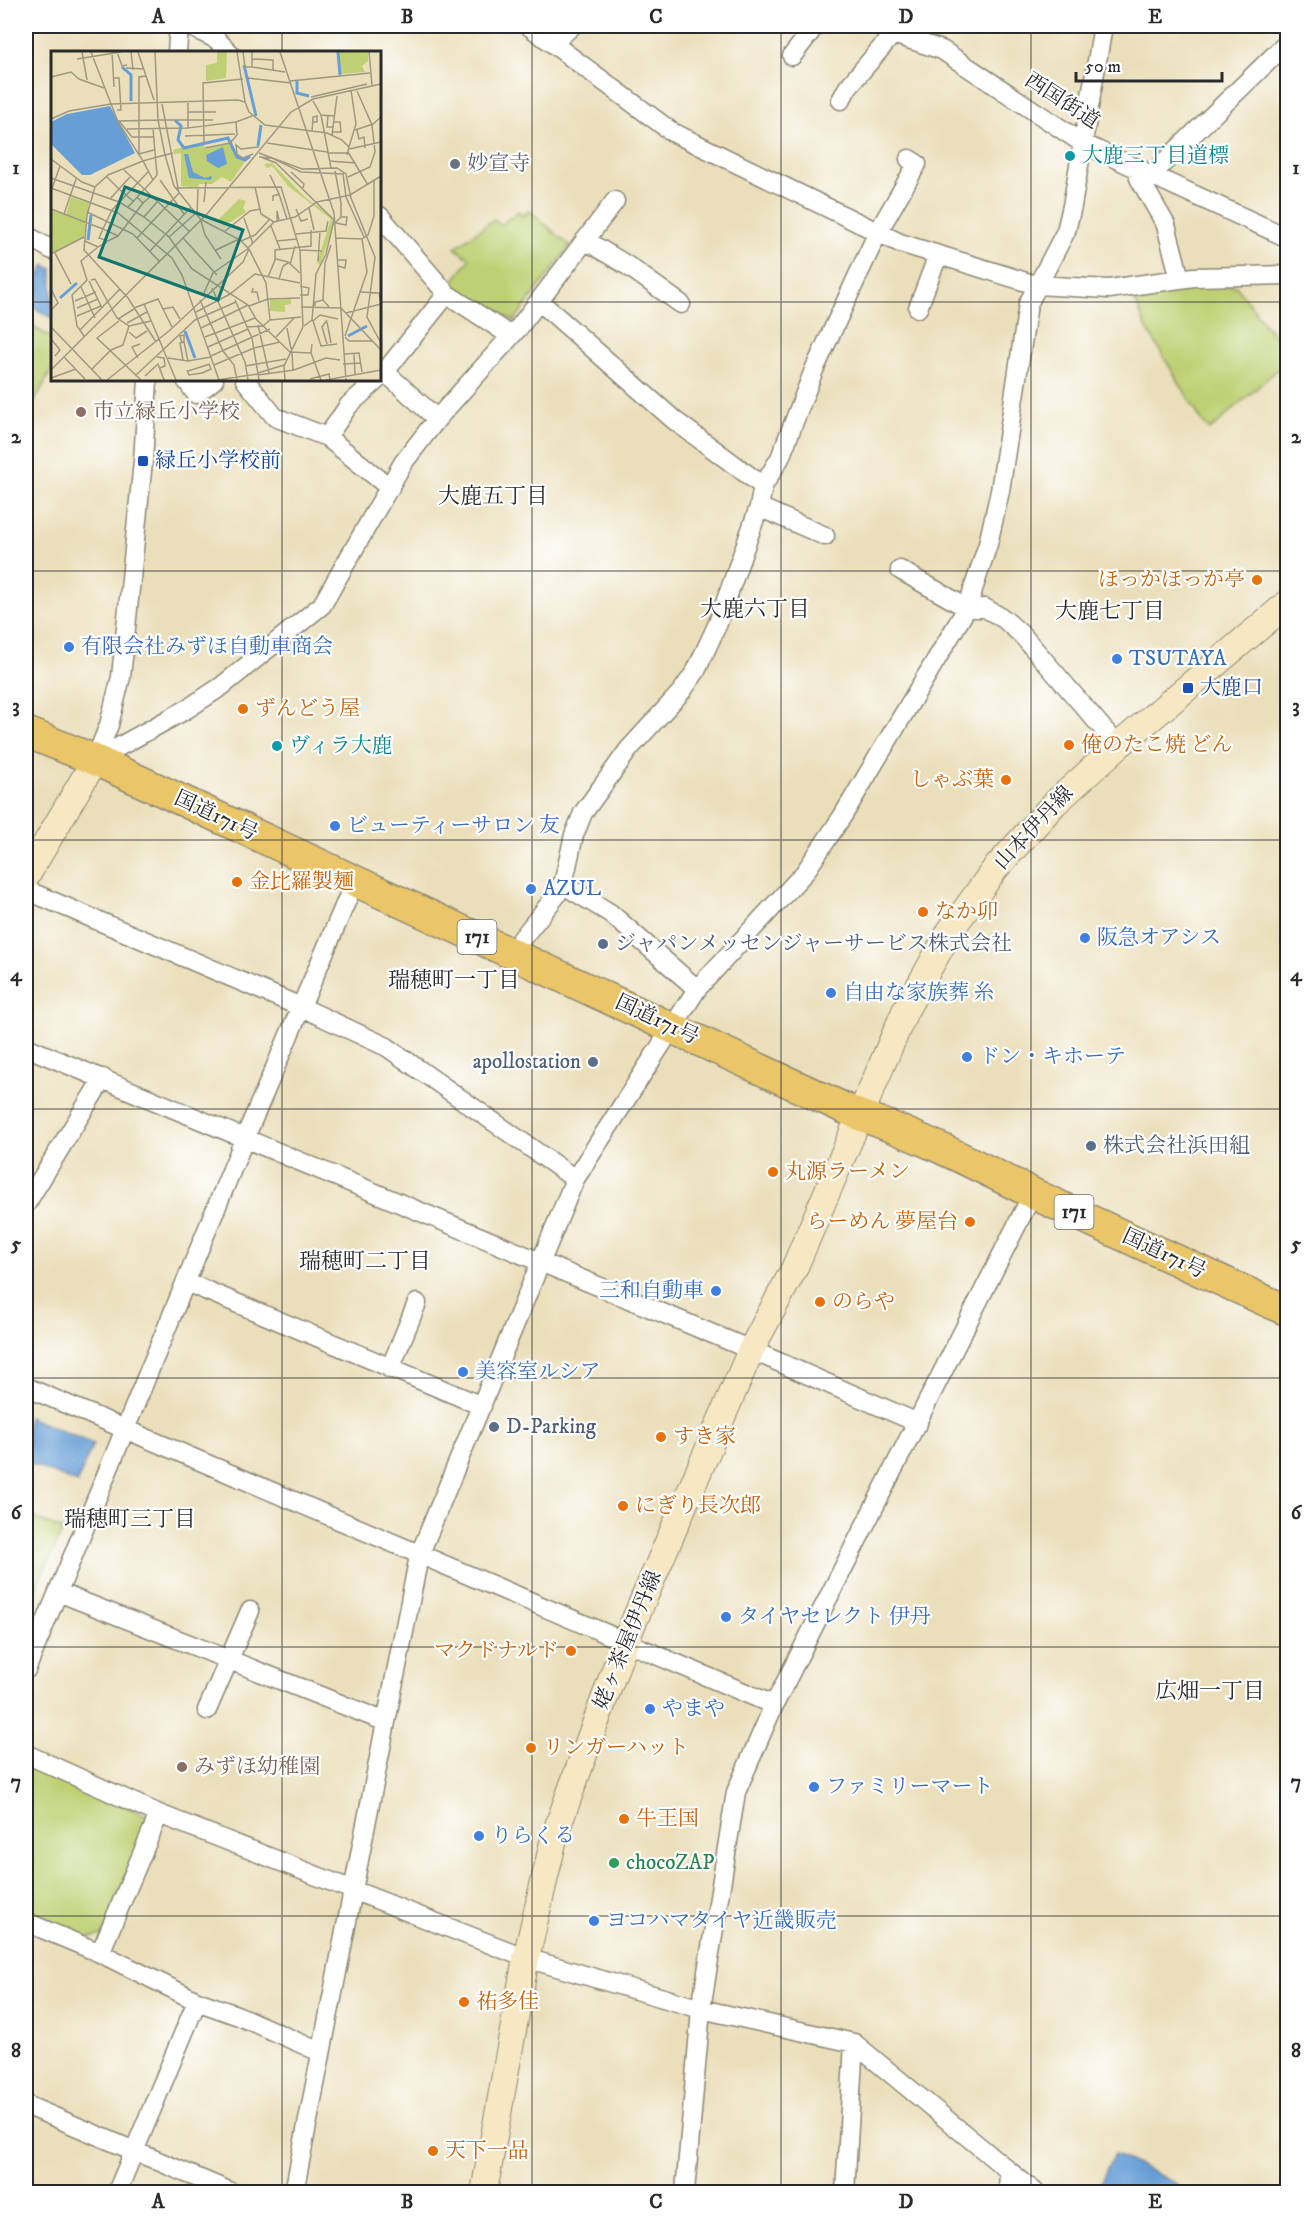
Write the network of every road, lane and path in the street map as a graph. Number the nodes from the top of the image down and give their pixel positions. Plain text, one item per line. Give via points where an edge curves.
1 (179, 26) edge
2 (189, 26) edge
3 (529, 26) edge
4 (572, 26) edge
5 (815, 26) edge
6 (1103, 26) edge
7 (888, 30) edge
8 (1287, 42) edge
9 (553, 43) junction
10 (177, 51) edge
11 (228, 51) edge
12 (792, 56) dead end
13 (841, 100) dead end
14 (1084, 144) junction
15 (917, 164) dead end
16 (1147, 172) junction
17 (615, 201) dead end
18 (381, 217) edge
19 (878, 232) junction
20 (26, 235) edge
21 (1287, 238) edge
22 (585, 240) junction
23 (51, 249) edge
24 (938, 255) junction
25 (1287, 275) edge
26 (1180, 279) junction
27 (1036, 285) junction
28 (447, 294) junction
29 (539, 302) junction
30 (681, 304) dead end
31 (918, 308) dead end
32 (512, 336) junction
33 (381, 377) edge
34 (148, 381) edge
35 (187, 381) edge
36 (213, 381) edge
37 (246, 381) edge
38 (376, 381) edge
39 (437, 419) junction
40 (327, 437) junction
41 (763, 486) junction
42 (390, 488) junction
43 (759, 507) junction
44 (825, 536) dead end
45 (900, 570) dead end
46 (1287, 603) edge
47 (967, 608) junction
48 (26, 732) edge
49 (1118, 746) junction
50 (95, 760) junction
51 (29, 863) edge
52 (355, 881) junction
53 (562, 884) junction
54 (26, 890) edge
55 (511, 952) junction
56 (697, 989) junction
57 (301, 1007) junction
58 (672, 1026) junction
59 (26, 1047) edge
60 (103, 1078) junction
61 (859, 1115) junction
62 (244, 1140) junction
63 (575, 1179) junction
64 (31, 1181) edge
65 (1033, 1193) junction
66 (26, 1204) edge
67 (540, 1262) junction
68 (186, 1282) junction
69 (417, 1303) dead end
70 (1287, 1311) edge
71 (751, 1350) junction
72 (390, 1370) junction
73 (26, 1387) edge
74 (482, 1406) junction
75 (918, 1423) junction
76 (125, 1430) junction
77 (419, 1556) junction
78 (58, 1592) junction
79 (250, 1611) dead end
80 (625, 1641) junction
81 (228, 1659) junction
82 (26, 1670) edge
83 (774, 1705) junction
84 (207, 1710) dead end
85 (386, 1722) junction
86 (26, 1754) edge
87 (159, 1814) junction
88 (355, 1889) junction
89 (26, 1922) edge
90 (100, 1953) junction
91 (526, 1958) junction
92 (197, 2001) junction
93 (701, 2009) junction
94 (854, 2043) junction
95 (320, 2052) junction
96 (26, 2105) edge
97 (133, 2153) junction
98 (1010, 2171) junction
99 (117, 2193) edge
100 (231, 2193) edge
101 (294, 2193) edge
102 (484, 2193) edge
103 (685, 2193) edge
104 (845, 2193) edge
105 (1008, 2193) edge
106 (1035, 2193) edge

1 - 10 street
2 - 11 street via 216,39
3 - 9 street
4 - 9 street
5 - 12 street
6 - 14 street
7 - 13 street
7 - 14 street, 西国街道 via 942,50
8 - 16 street
9 - 19 street via 672,132
14 - 16 street, 西国街道
14 - 27 street via 1066,231
15 - 19 street
16 - 21 street, 西国街道
16 - 26 street via 1139,178 1166,225
17 - 22 street
18 - 28 street
19 - 24 street
19 - 41 street via 814,370 780,458
20 - 23 street
22 - 29 street
22 - 30 street
24 - 27 street
24 - 31 street
25 - 26 street
26 - 27 street via 1108,289
27 - 47 street via 1028,304 1000,491
28 - 32 street
28 - 33 street
29 - 32 street
29 - 41 street via 674,420
32 - 39 street
33 - 39 street
34 - 50 street via 121,677
35 - 36 street via 196,394
37 - 40 street via 275,417
38 - 40 street via 349,405
39 - 42 street via 403,463
40 - 42 street
41 - 43 street
42 - 50 street via 322,605 305,621 205,698
43 - 44 street
43 - 53 street via 718,623 696,672 629,749 583,813
45 - 47 street
46 - 49 main road, 山本伊丹線
47 - 49 street via 985,608 1010,624
47 - 56 street via 806,872
48 - 50 highway, 国道171号 / 171
49 - 61 main road, 山本伊丹線 via 1046,812 995,869 950,931 904,1011
50 - 51 main road
50 - 52 highway, 国道171号 / 171
52 - 55 highway, 国道171号 / 171
52 - 57 street
53 - 55 street
53 - 56 street via 610,913
54 - 57 street
55 - 58 highway, 国道171号 / 171
56 - 58 street
57 - 62 street
57 - 63 street via 387,1047
58 - 61 highway, 国道171号 / 171
58 - 63 street
59 - 60 street
60 - 62 street
60 - 64 street
61 - 65 highway, 国道171号 / 171 via 962,1156
61 - 71 main road, 姥ヶ茶屋伊丹線 via 794,1269
62 - 67 street
62 - 68 street
63 - 67 street
64 - 66 street
65 - 70 highway, 国道171号 / 171
65 - 75 street
67 - 71 street
67 - 74 street
68 - 72 street
68 - 76 street
69 - 72 street
71 - 75 street
71 - 80 main road, 姥ヶ茶屋伊丹線
72 - 74 street
73 - 76 street
74 - 77 street
75 - 83 street
76 - 77 street
76 - 78 street
77 - 80 street
77 - 85 street
78 - 81 street
78 - 82 street
79 - 81 street
80 - 83 street
80 - 91 main road, 姥ヶ茶屋伊丹線 via 555,1834
81 - 84 street
81 - 85 street
83 - 93 street via 736,1792
85 - 88 street
86 - 87 street
87 - 88 street
87 - 90 street
88 - 91 street
88 - 95 street
89 - 90 street
90 - 92 street
91 - 93 street
91 - 102 main road, 姥ヶ茶屋伊丹線
92 - 95 street
92 - 97 street
93 - 94 street
93 - 103 street
94 - 98 street
94 - 104 street
95 - 101 street
96 - 97 street
97 - 99 street
97 - 100 street
98 - 105 street
98 - 106 street

